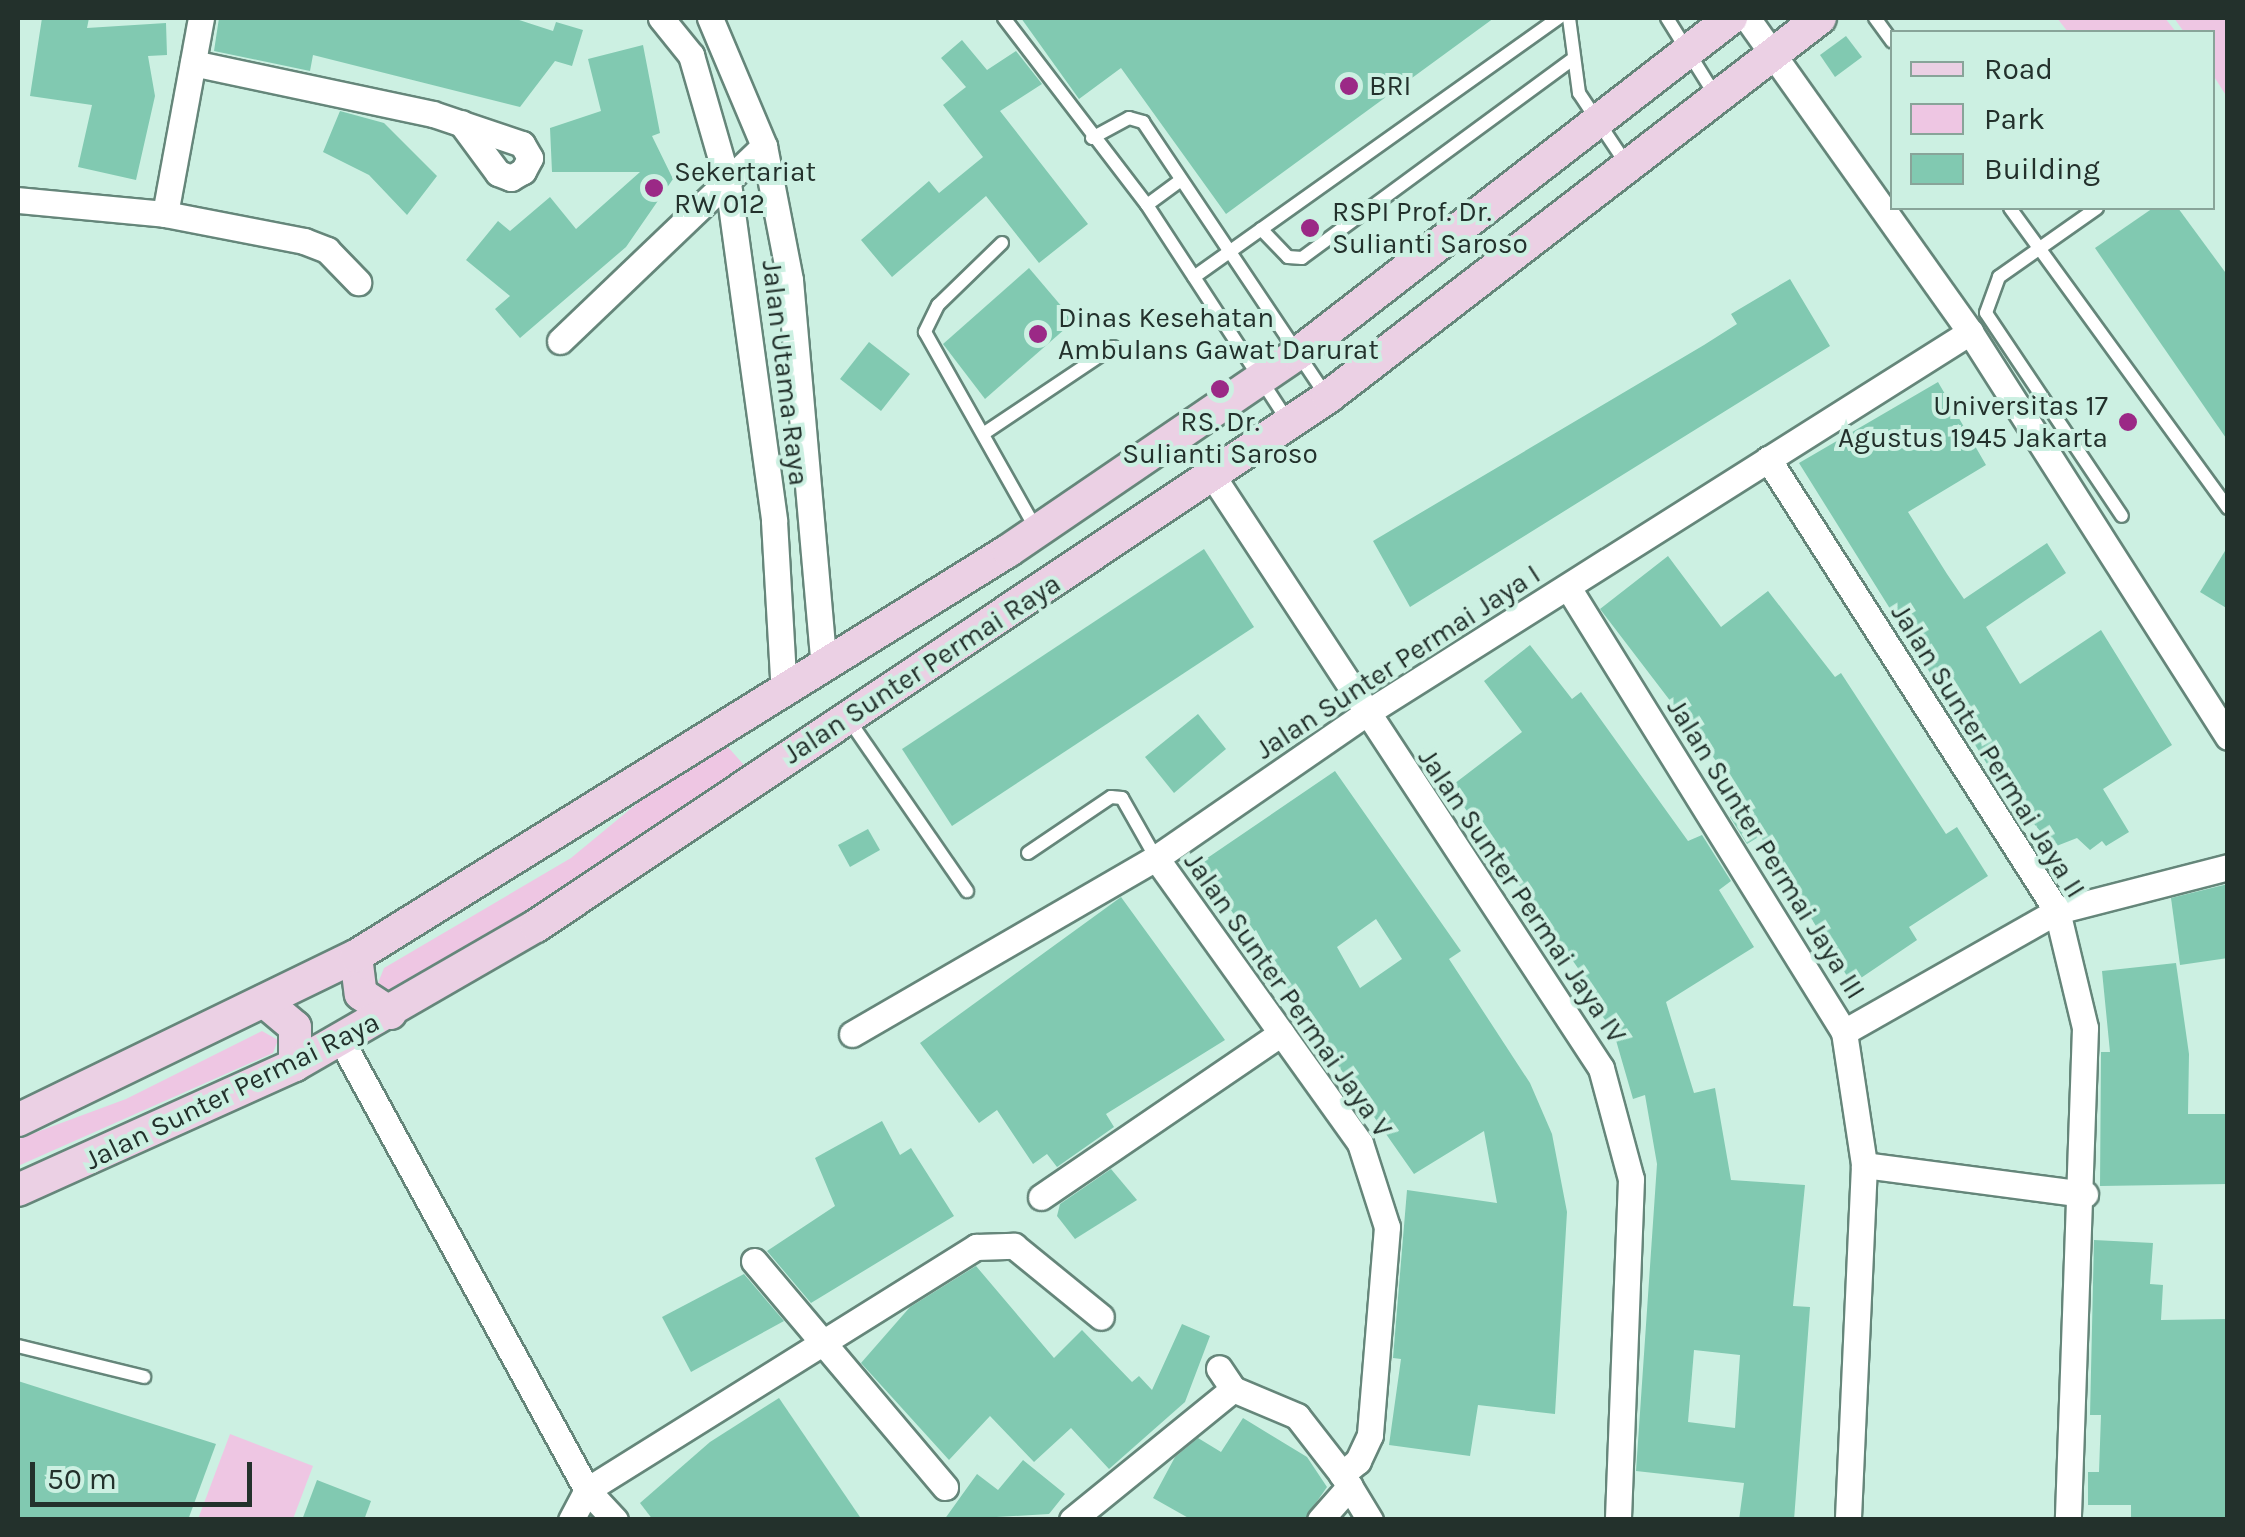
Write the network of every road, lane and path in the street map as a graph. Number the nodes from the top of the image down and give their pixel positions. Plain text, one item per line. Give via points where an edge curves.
1 (201, 18) edge
2 (661, 18) edge
3 (710, 18) edge
4 (1004, 18) edge
5 (1559, 18) edge
6 (1569, 18) edge
7 (1667, 18) edge
8 (1730, 18) edge
9 (1748, 18) edge
10 (1820, 18) edge
11 (1874, 18) edge
12 (1890, 38) edge
13 (1684, 54) junction
14 (1770, 57) junction
15 (1572, 60) junction
16 (193, 62) junction
17 (1718, 100) junction
18 (461, 123) dead end
19 (1600, 124) junction
20 (1092, 138) junction
21 (764, 146) junction
22 (1630, 170) junction
23 (1182, 180) junction
24 (728, 183) junction
25 (18, 200) edge
26 (1147, 205) junction
27 (2011, 210) edge
28 (2094, 210) edge
29 (165, 214) junction
30 (1261, 228) junction
31 (1002, 244) dead end
32 (2040, 250) junction
33 (1228, 251) junction
34 (1194, 277) junction
35 (358, 282) dead end
36 (1970, 332) junction
37 (560, 341) dead end
38 (1112, 347) dead end
39 (1297, 354) junction
40 (1261, 378) junction
41 (1328, 397) junction
42 (1290, 423) junction
43 (986, 432) junction
44 (1768, 459) junction
45 (1212, 475) junction
46 (2228, 508) edge
47 (2122, 516) dead end
48 (1037, 532) junction
49 (1569, 589) junction
50 (824, 667) junction
51 (784, 693) junction
52 (1365, 714) junction
53 (846, 716) junction
54 (2228, 738) edge
55 (1028, 853) dead end
56 (1156, 858) junction
57 (2228, 868) edge
58 (967, 890) dead end
59 (2056, 910) junction
60 (356, 956) junction
61 (264, 1000) junction
62 (390, 1014) junction
63 (1844, 1032) junction
64 (1281, 1033) junction
65 (852, 1034) dead end
66 (342, 1042) junction
67 (296, 1065) junction
68 (18, 1120) edge
69 (1864, 1165) junction
70 (18, 1190) edge
71 (2085, 1194) junction
72 (1040, 1197) dead end
73 (754, 1261) dead end
74 (1102, 1318) dead end
75 (18, 1346) edge
76 (823, 1348) junction
77 (144, 1377) dead end
78 (1350, 1474) junction
79 (946, 1488) dead end
80 (587, 1490) junction
81 (571, 1520) edge
82 (615, 1520) edge
83 (1072, 1520) edge
84 (1320, 1520) edge
85 (1370, 1520) edge
86 (1618, 1520) edge
87 (1848, 1520) edge
88 (2068, 1520) edge

1 - 16 street
2 - 24 street, Jalan Utama Raya via 691,56
3 - 21 street, Jalan Utama Raya
4 - 20 lane
5 - 30 lane
6 - 15 lane
7 - 13 lane
8 - 13 street, Jalan Sunter Permai Raya
9 - 14 street
10 - 14 street, Jalan Sunter Permai Raya
11 - 12 lane
13 - 17 lane
13 - 19 street, Jalan Sunter Permai Raya
14 - 17 street, Jalan Sunter Permai Raya
14 - 36 street
15 - 19 lane via 1579,93
15 - 30 lane via 1302,258 1288,258
16 - 18 street
16 - 29 street
17 - 22 street, Jalan Sunter Permai Raya
19 - 22 lane
19 - 39 street, Jalan Sunter Permai Raya
20 - 23 lane via 1130,118 1143,122
20 - 26 lane
21 - 24 street
21 - 50 street, Jalan Utama Raya via 790,280
22 - 41 street, Jalan Sunter Permai Raya
23 - 26 lane
23 - 33 lane
24 - 37 street
24 - 51 street, Jalan Utama Raya via 773,516
25 - 29 street
26 - 34 lane
27 - 32 lane
28 - 32 lane
29 - 35 street via 304,242 326,250
30 - 33 lane
31 - 43 lane via 938,305 925,332
32 - 46 lane
32 - 47 lane via 1998,277 1986,313
33 - 34 lane
33 - 39 lane
34 - 40 lane
36 - 44 street, Jalan Sunter Permai Jaya I
36 - 54 street
38 - 43 lane
39 - 40 street, Jalan Sunter Permai Raya
39 - 41 lane
40 - 42 lane
40 - 48 street, Jalan Sunter Permai Raya
41 - 42 street, Jalan Sunter Permai Raya
42 - 45 street, Jalan Sunter Permai Raya
43 - 48 lane
44 - 49 street, Jalan Sunter Permai Jaya I
44 - 59 street, Jalan Sunter Permai Jaya II
45 - 52 street, Jalan Sunter Permai Jaya IV
45 - 53 street, Jalan Sunter Permai Raya
48 - 50 street, Jalan Sunter Permai Raya
49 - 52 street, Jalan Sunter Permai Jaya I
49 - 63 street, Jalan Sunter Permai Jaya III
50 - 51 street, Jalan Sunter Permai Raya
51 - 60 street, Jalan Sunter Permai Raya
52 - 56 street, Jalan Sunter Permai Jaya I
52 - 86 street, Jalan Sunter Permai Jaya IV via 1602,1068 1620,1123 1630,1179
53 - 58 lane
53 - 62 street, Jalan Sunter Permai Raya via 536,926
55 - 56 lane via 1111,798 1122,798
56 - 64 street, Jalan Sunter Permai Jaya V
56 - 65 street, Jalan Sunter Permai Jaya I
57 - 59 street
59 - 63 street
59 - 71 street, Jalan Sunter Permai Jaya II via 2085,1028
60 - 61 street, Jalan Sunter Permai Raya
60 - 62 street via 362,994
61 - 67 street via 296,1027
61 - 68 street, Jalan Sunter Permai Raya
62 - 66 street, Jalan Sunter Permai Raya
63 - 69 street, Jalan Sunter Permai Jaya III
64 - 72 street
64 - 78 street, Jalan Sunter Permai Jaya V via 1360,1143 1388,1228 1370,1435
66 - 67 street, Jalan Sunter Permai Raya
66 - 80 street
67 - 70 street, Jalan Sunter Permai Raya
69 - 71 street
69 - 87 street, Jalan Sunter Permai Jaya III
71 - 88 street, Jalan Sunter Permai Jaya II
73 - 76 street
74 - 76 street via 1014,1246 996,1244 976,1247
75 - 77 lane
76 - 79 street
76 - 80 street
78 - 83 street via 1297,1416 1226,1379
78 - 84 street
78 - 85 street
80 - 81 street
80 - 82 street

